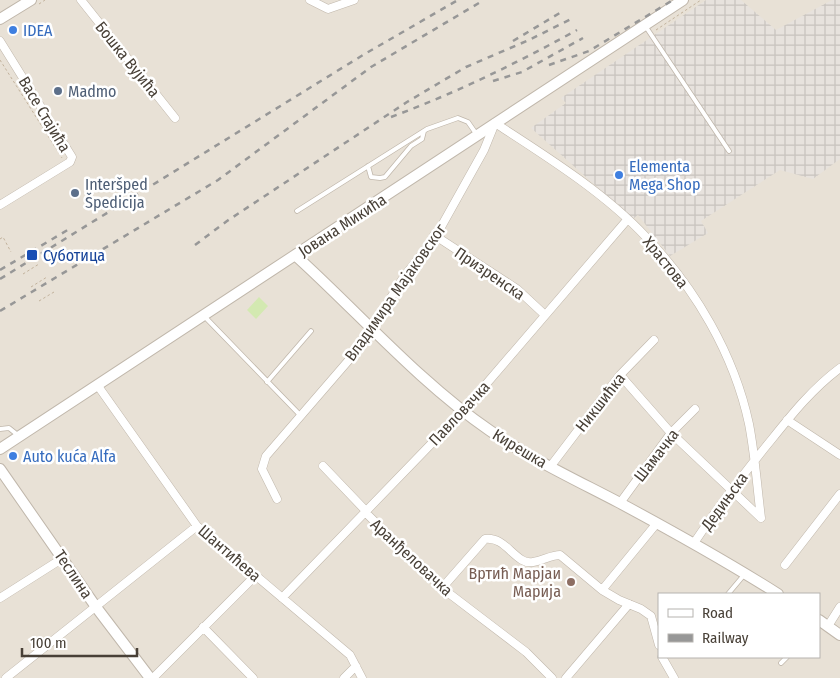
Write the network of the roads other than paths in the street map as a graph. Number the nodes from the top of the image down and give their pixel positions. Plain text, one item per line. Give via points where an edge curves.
1 (31, 0) edge
2 (81, 0) edge
3 (310, 0) edge
4 (354, 0) edge
5 (683, 0) edge
6 (0, 19) edge
7 (644, 25) junction
8 (0, 41) edge
9 (175, 118) dead end
10 (495, 123) junction
11 (424, 130) junction
12 (477, 135) junction
13 (729, 151) dead end
14 (368, 166) junction
15 (0, 205) edge
16 (297, 211) dead end
17 (627, 220) junction
18 (434, 235) junction
19 (295, 255) junction
20 (204, 315) junction
21 (545, 315) junction
22 (372, 326) junction
23 (311, 331) dead end
24 (654, 340) dead end
25 (840, 368) edge
26 (620, 375) junction
27 (268, 382) junction
28 (98, 386) junction
29 (695, 409) dead end
30 (463, 411) junction
31 (301, 416) junction
32 (787, 420) junction
33 (0, 429) edge
34 (672, 433) junction
35 (19, 436) junction
36 (0, 448) edge
37 (840, 455) edge
38 (754, 460) junction
39 (323, 466) dead end
40 (550, 466) junction
41 (0, 469) edge
42 (730, 490) junction
43 (840, 494) edge
44 (277, 499) dead end
45 (620, 503) junction
46 (365, 512) junction
47 (657, 523) junction
48 (197, 526) junction
49 (694, 543) junction
50 (63, 558) junction
51 (785, 565) dead end
52 (745, 573) junction
53 (255, 576) junction
54 (442, 588) junction
55 (602, 590) junction
56 (729, 593) edge
57 (776, 593) edge
58 (0, 598) edge
59 (282, 598) junction
60 (629, 604) junction
61 (840, 607) edge
62 (96, 608) junction
63 (820, 621) edge
64 (828, 626) junction
65 (203, 627) junction
66 (840, 635) edge
67 (658, 641) edge
68 (663, 658) edge
69 (786, 658) edge
70 (781, 663) dead end
71 (356, 666) junction
72 (6, 678) edge
73 (151, 678) edge
74 (254, 678) edge
75 (344, 678) edge
76 (362, 678) edge
77 (552, 678) edge
78 (566, 678) edge
79 (674, 678) edge

1 - 6 street
2 - 9 street, Бошка Вујића
3 - 4 street via 328,9
5 - 7 street, Јована Микића
7 - 10 street, Јована Микића
7 - 13 lane
8 - 15 street, Васе Стајића via 72,156
10 - 12 street, Јована Микића
10 - 17 street, Храстова via 570,174
10 - 18 street, Владимира Мајаковског via 484,150
11 - 12 lane via 458,118 468,122
11 - 14 lane
11 - 14 lane via 422,139 411,146 385,177 371,177
12 - 19 street, Јована Микића
14 - 16 lane
17 - 21 street, Павловачка
17 - 38 street, Храстова via 677,274 717,336 743,403
18 - 21 street, Призренска via 518,289
18 - 22 street, Владимира Мајаковског
19 - 20 street, Јована Микића
19 - 22 street, Кирешка
20 - 27 lane
20 - 28 street, Јована Микића
21 - 30 street, Павловачка
22 - 30 street, Кирешка
22 - 31 street, Владимира Мајаковског via 361,346
23 - 27 lane
24 - 26 street, Никшићка
25 - 32 street via 824,380
26 - 34 street
26 - 40 street, Никшићка
27 - 31 lane
28 - 35 street, Јована Микића
28 - 48 street, Шантићева
29 - 34 street, Шамачка
30 - 40 street, Кирешка
30 - 46 street, Павловачка
31 - 44 street, Владимира Мајаковског via 263,462 264,476
32 - 37 street
32 - 38 street
33 - 35 lane via 8,428
34 - 42 street
34 - 45 street, Шамачка
35 - 36 street, Јована Микића
38 - 42 street, Дедињска
38 - 42 street, Храстова via 761,518
39 - 46 street, Аранђеловачка
40 - 45 street, Кирешка
41 - 50 street, Теслина
42 - 49 street, Дедињска
43 - 51 street
45 - 47 street, Кирешка
46 - 54 street, Аранђеловачка
46 - 59 street, Павловачка
47 - 49 street, Кирешка
47 - 55 street
48 - 53 street, Шантићева
48 - 62 street
49 - 52 street, Кирешка
50 - 58 street
50 - 62 street, Теслина
52 - 56 lane
52 - 57 street, Кирешка
53 - 59 street, Шантићева
53 - 65 street
54 - 55 street via 478,546 492,538 529,563 560,555
54 - 77 street, Аранђеловачка via 526,652
55 - 60 street
59 - 71 street, Шантићева via 350,655
60 - 67 street via 651,616
60 - 78 street
61 - 64 street
62 - 72 street
62 - 73 street, Теслина
63 - 64 street
64 - 66 street
65 - 73 street
65 - 74 street
68 - 79 street
69 - 70 lane
71 - 75 street
71 - 76 street, Шантићева

